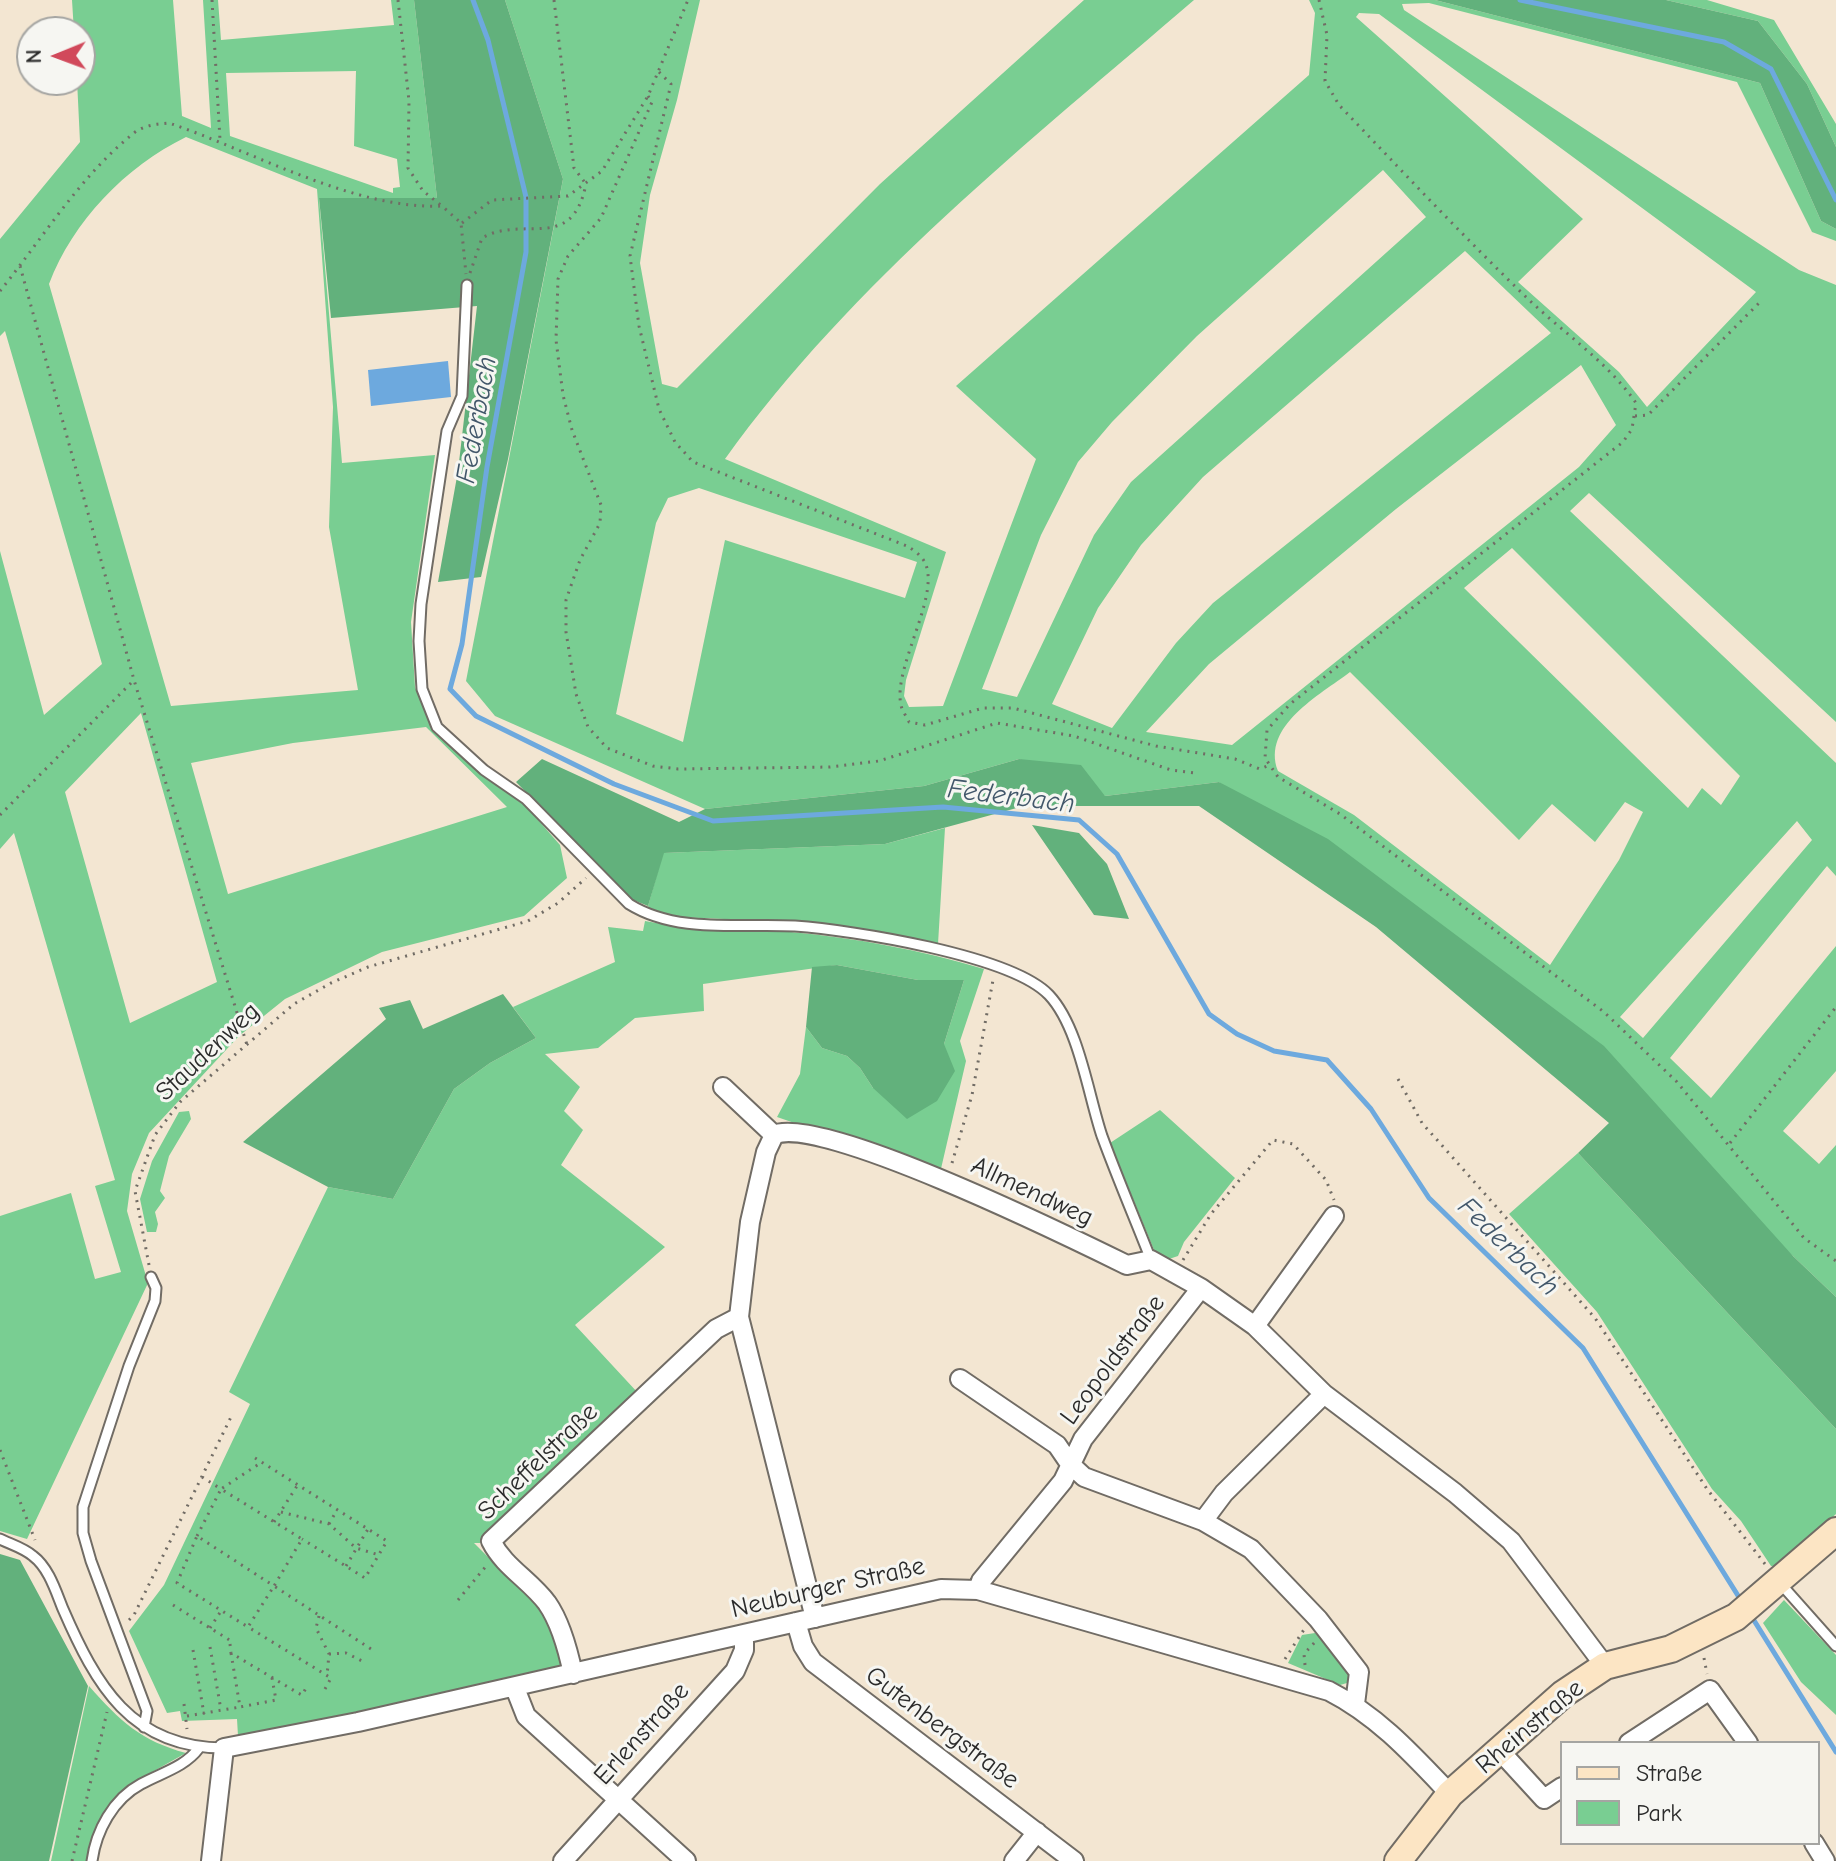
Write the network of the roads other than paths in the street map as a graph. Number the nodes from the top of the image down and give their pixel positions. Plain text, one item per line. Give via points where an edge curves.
1 (467, 285) road end
2 (723, 1087) dead end
3 (774, 1135) junction
4 (1334, 1216) road end
5 (1151, 1260) junction
6 (151, 1277) road end
7 (1201, 1288) junction
8 (739, 1317) junction
9 (1255, 1326) junction
10 (960, 1379) dead end
11 (1324, 1394) junction
12 (1070, 1464) junction
13 (1203, 1521) junction
14 (1836, 1531) edge
15 (0, 1539) edge
16 (1780, 1583) junction
17 (978, 1590) junction
18 (806, 1620) junction
19 (744, 1634) junction
20 (1836, 1646) edge
21 (1605, 1666) junction
22 (573, 1674) junction
23 (515, 1688) junction
24 (1355, 1704) junction
25 (144, 1727) junction
26 (1632, 1741) edge
27 (1747, 1741) edge
28 (199, 1748) junction
29 (224, 1748) junction
30 (1500, 1751) junction
31 (1560, 1788) edge
32 (1450, 1794) junction
33 (618, 1799) junction
34 (1037, 1832) junction
35 (92, 1861) edge
36 (211, 1861) edge
37 (563, 1861) edge
38 (686, 1861) edge
39 (1014, 1861) edge
40 (1074, 1861) edge
41 (1398, 1861) edge

1 - 5 lane via 462,396 447,431 421,604 422,689 437,727 526,799 629,904 649,917 798,926 935,948 1024,977 1048,994 1066,1018 1103,1136
2 - 3 street
3 - 5 street, Allmendweg via 795,1132 825,1138 939,1178 1127,1265
3 - 8 street via 750,1222
4 - 9 street
5 - 7 street, Allmendweg
6 - 25 lane via 155,1301 83,1507 83,1533 147,1711
7 - 9 street, Allmendweg
7 - 12 street, Leopoldstraße via 1083,1439
8 - 18 street
8 - 22 street, Scheffelstraße via 716,1329 491,1541 547,1603 567,1645
9 - 11 street, Allmendweg
10 - 12 street, Leopoldstraße via 1057,1445
11 - 13 street via 1224,1493
11 - 21 street, Allmendweg via 1511,1541
12 - 13 street, Leopoldstraße via 1084,1477
12 - 17 street, Leopoldstraße via 1063,1481
13 - 24 street, Leopoldstraße via 1251,1549 1323,1625 1359,1672
14 - 16 main road, Rheinstraße
15 - 25 lane via 34,1556 48,1573 78,1643 112,1701
16 - 20 lane
16 - 21 main road, Rheinstraße via 1698,1639
17 - 18 street, Neuburger Straße via 941,1589
17 - 24 street, Neuburger Straße via 1307,1685
18 - 19 street, Neuburger Straße
18 - 34 street, Gutenbergstraße via 803,1646 813,1662
19 - 22 street, Neuburger Straße
19 - 33 street, Erlenstraße via 735,1671
21 - 30 main road, Rheinstraße via 1563,1694
22 - 23 street, Neuburger Straße
23 - 29 street, Neuburger Straße
23 - 33 street via 526,1716
24 - 32 street, Neuburger Straße via 1398,1739
25 - 28 lane
26 - 27 street via 1710,1690
28 - 29 lane
28 - 35 lane via 192,1758 119,1801 106,1819
29 - 36 street
30 - 31 street via 1544,1799
30 - 32 main road, Rheinstraße
32 - 41 main road, Rheinstraße
33 - 37 street, Erlenstraße
33 - 38 street
34 - 39 street
34 - 40 street, Gutenbergstraße

